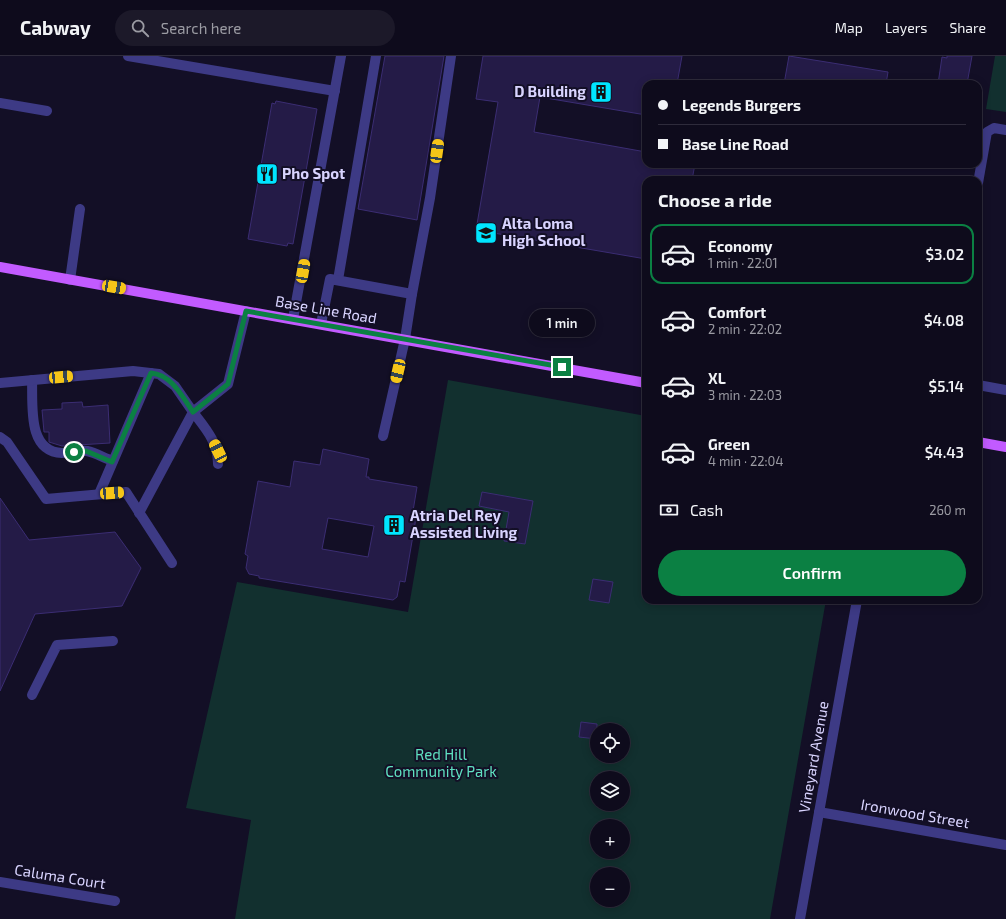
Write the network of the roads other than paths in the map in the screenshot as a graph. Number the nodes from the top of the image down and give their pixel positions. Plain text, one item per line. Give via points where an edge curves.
1 (128, 56) edge
2 (341, 56) edge
3 (376, 56) edge
4 (451, 56) edge
5 (335, 91) junction
6 (0, 103) edge
7 (47, 111) dead end
8 (1006, 130) edge
9 (982, 160) edge
10 (80, 209) dead end
11 (0, 267) edge
12 (70, 280) junction
13 (338, 280) junction
14 (412, 294) junction
15 (246, 311) junction
16 (293, 319) junction
17 (320, 324) junction
18 (405, 339) junction
19 (151, 373) junction
20 (32, 380) junction
21 (642, 382) edge
22 (0, 383) edge
23 (982, 386) edge
24 (1006, 390) edge
25 (193, 412) junction
26 (383, 436) dead end
27 (0, 437) edge
28 (982, 443) edge
29 (1006, 447) edge
30 (112, 462) junction
31 (218, 464) dead end
32 (98, 494) junction
33 (138, 513) junction
34 (172, 563) dead end
35 (856, 604) edge
36 (113, 641) dead end
37 (32, 695) dead end
38 (820, 812) junction
39 (1006, 845) edge
40 (0, 882) edge
41 (115, 901) dead end
42 (800, 919) edge

1 - 5 street
2 - 5 street
3 - 13 street
4 - 14 street via 430,198
5 - 16 street
6 - 7 street
8 - 9 street via 994,128 987,132
10 - 12 street
11 - 12 main road, Base Line Road
12 - 15 main road, Base Line Road
13 - 14 street
13 - 17 street via 330,279
14 - 18 street
15 - 16 main road, Base Line Road
15 - 25 street via 228,384
16 - 17 main road, Base Line Road
17 - 18 main road, Base Line Road
18 - 21 main road, Base Line Road
18 - 26 street
19 - 20 street via 133,371
19 - 25 street via 159,374 175,386
19 - 30 street
20 - 22 street
20 - 30 street via 34,424 43,448 62,453 86,451
23 - 24 street
25 - 31 street via 212,438 218,451
25 - 33 street
27 - 32 street via 7,442 46,499
28 - 29 main road
30 - 32 street
32 - 33 street via 126,492
33 - 34 street
35 - 38 street, Vineyard Avenue
36 - 37 street via 57,645
38 - 39 street, Ironwood Street
38 - 42 street, Vineyard Avenue
40 - 41 street, Caluma Court

